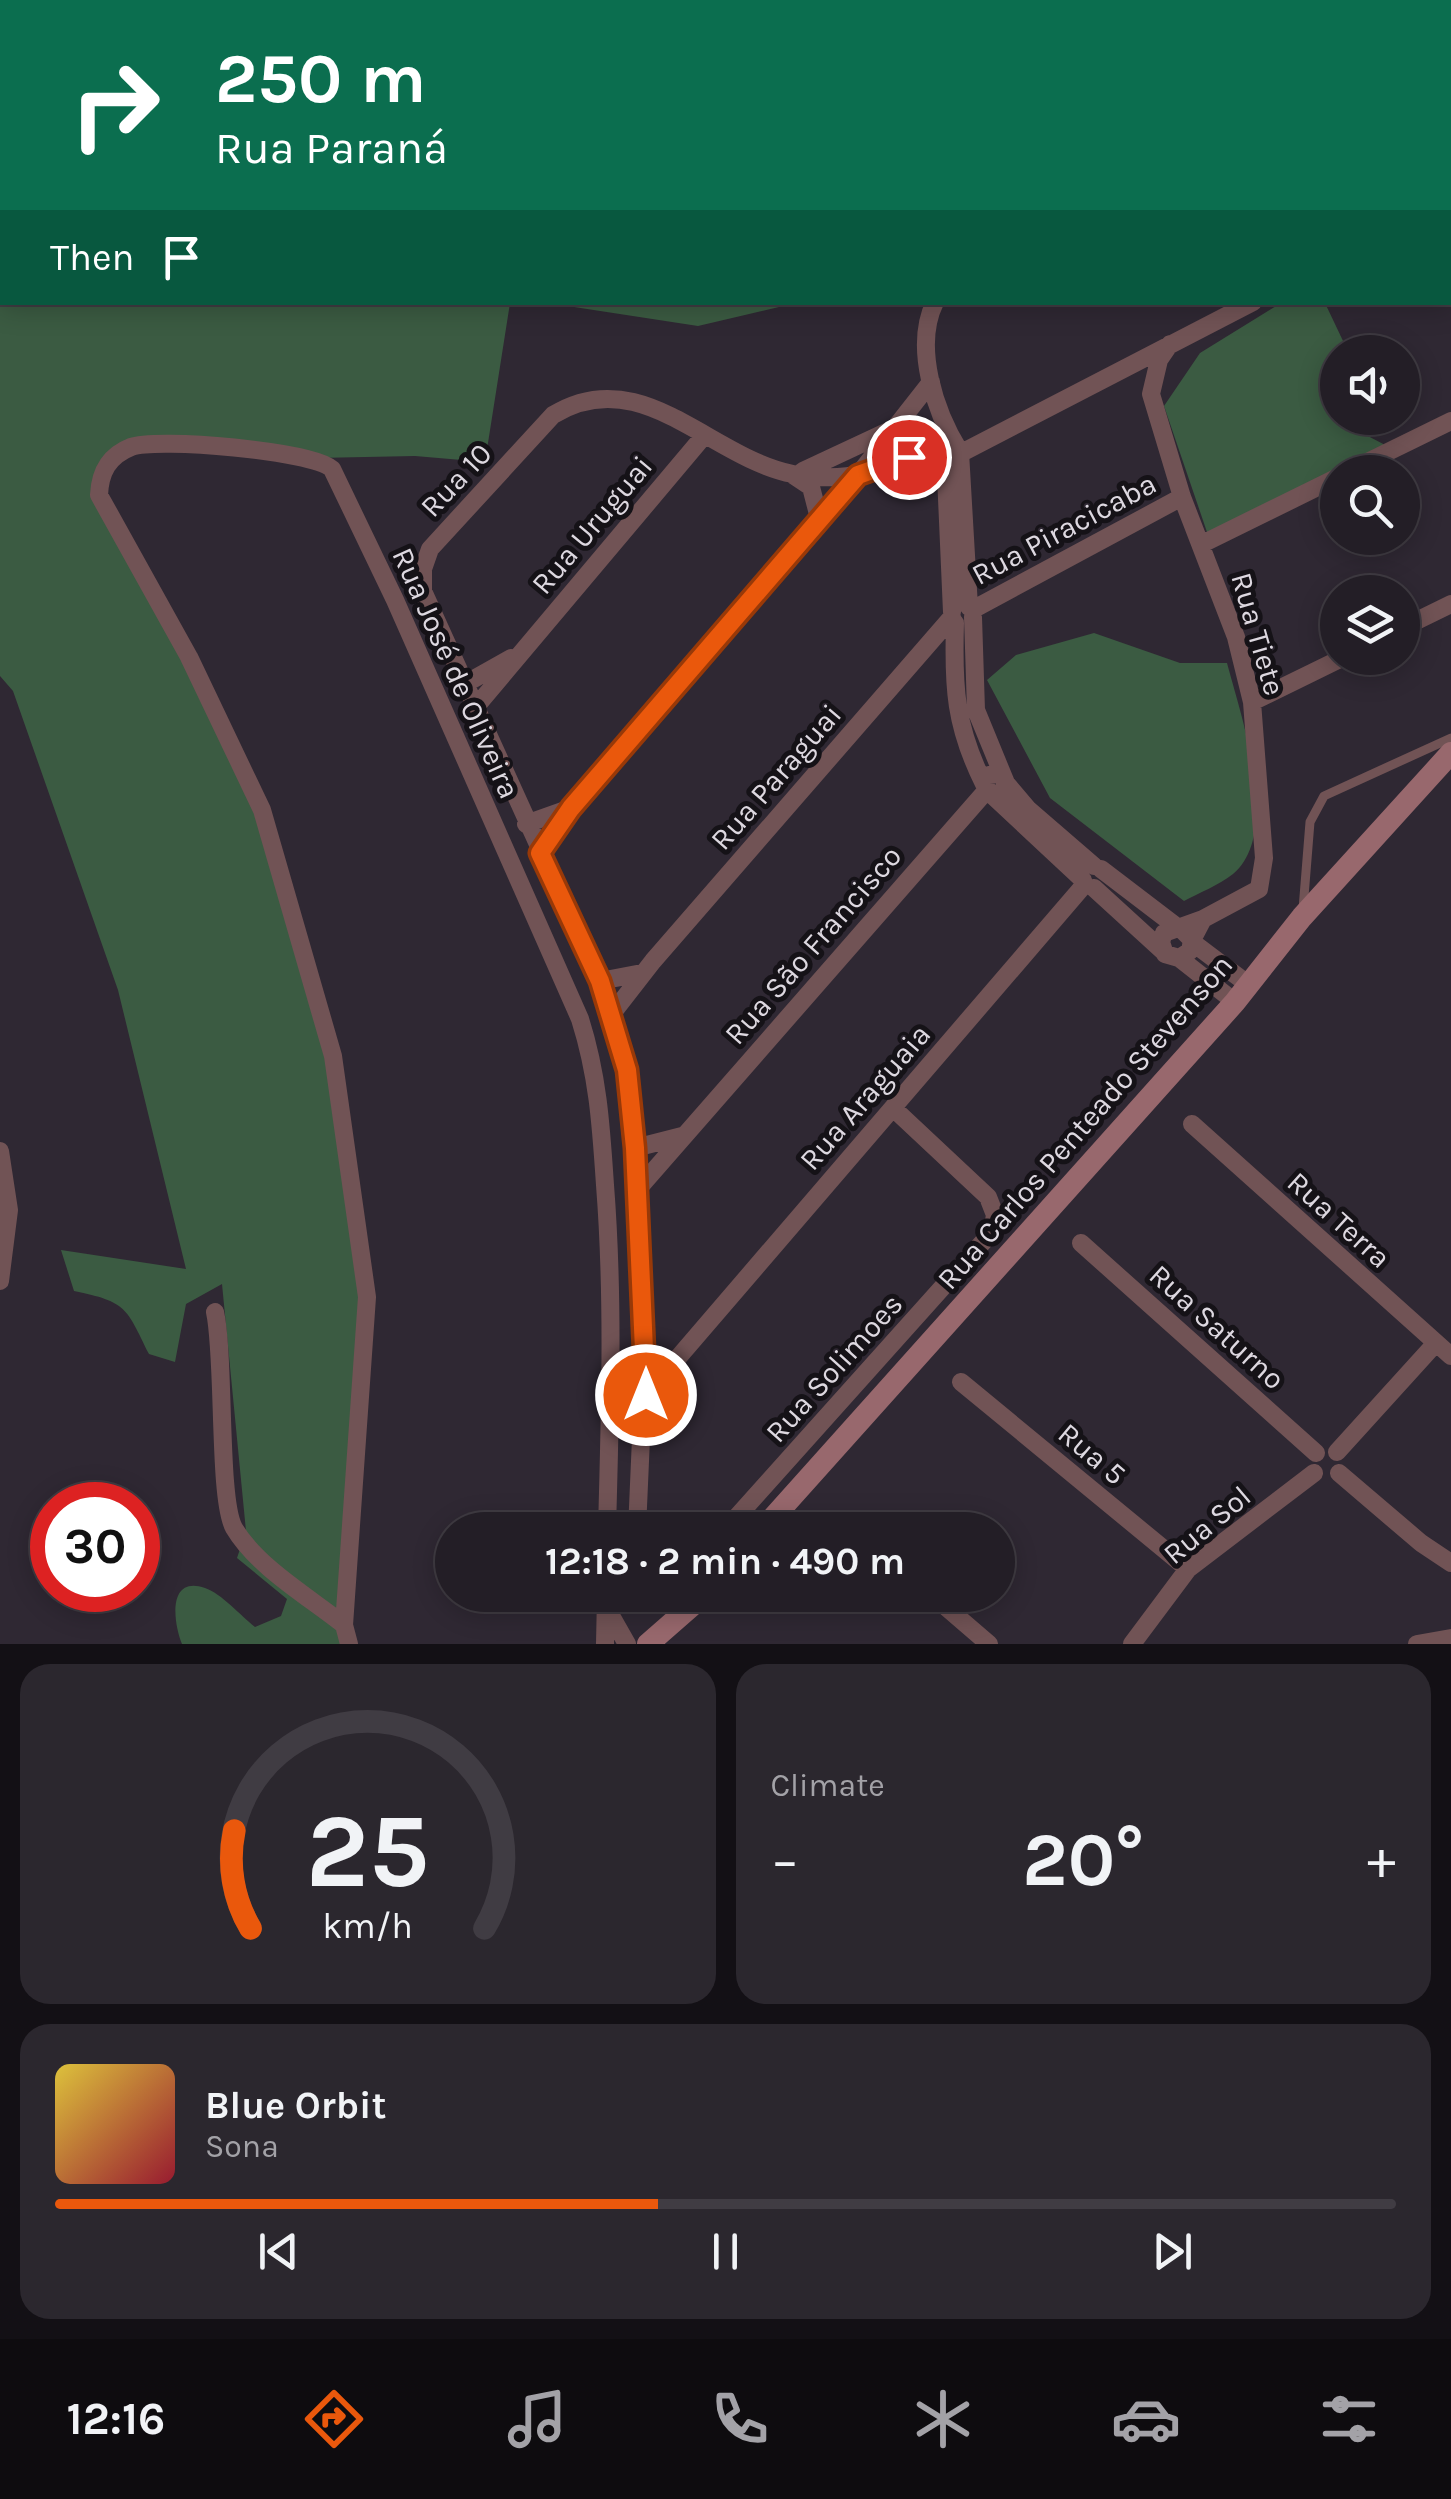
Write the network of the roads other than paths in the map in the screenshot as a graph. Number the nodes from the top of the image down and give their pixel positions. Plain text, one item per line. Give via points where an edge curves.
1 (934, 305) edge
2 (1247, 305) edge
3 (1170, 344) junction
4 (931, 382) junction
5 (1451, 422) edge
6 (895, 428) junction
7 (703, 437) junction
8 (1382, 455) edge
9 (944, 458) junction
10 (793, 474) junction
11 (858, 475) junction
12 (1320, 486) edge
13 (1182, 497) junction
14 (819, 518) junction
15 (1202, 544) junction
16 (1451, 604) edge
17 (962, 614) junction
18 (1420, 619) edge
19 (524, 650) junction
20 (1320, 669) edge
21 (463, 685) junction
22 (1252, 702) junction
23 (474, 709) junction
24 (1451, 738) edge
25 (1451, 753) edge
26 (993, 786) junction
27 (571, 808) junction
28 (526, 824) junction
29 (540, 853) junction
30 (1091, 878) junction
31 (1302, 918) junction
32 (1185, 934) junction
33 (1171, 955) junction
34 (642, 974) junction
35 (600, 981) junction
36 (1242, 994) junction
37 (612, 1015) junction
38 (893, 1108) junction
39 (1192, 1124) dead end
40 (682, 1136) junction
41 (635, 1148) junction
42 (0, 1151) edge
43 (637, 1190) junction
44 (1081, 1243) dead end
45 (0, 1281) edge
46 (215, 1312) dead end
47 (685, 1344) junction
48 (1435, 1344) junction
49 (645, 1346) junction
50 (1451, 1356) edge
51 (962, 1382) dead end
52 (646, 1395) junction
53 (1337, 1452) junction
54 (1316, 1453) junction
55 (1339, 1473) junction
56 (1314, 1474) junction
57 (607, 1512) edge
58 (638, 1512) edge
59 (742, 1512) edge
60 (778, 1512) edge
61 (1451, 1563) edge
62 (1188, 1569) junction
63 (606, 1612) edge
64 (612, 1612) edge
65 (686, 1612) edge
66 (692, 1612) edge
67 (952, 1612) edge
68 (346, 1635) edge
69 (1451, 1638) edge
70 (1139, 1639) edge
71 (606, 1644) edge
72 (627, 1644) edge
73 (648, 1644) edge
74 (675, 1644) edge
75 (989, 1644) edge
76 (1417, 1644) edge

1 - 4 street via 925,327
2 - 3 street
3 - 9 street
3 - 13 street, Rua Tiete via 1151,394
4 - 6 street
4 - 9 street via 948,432
5 - 8 street
6 - 9 street via 902,444
6 - 10 street
6 - 11 street
7 - 10 street
7 - 19 street, Rua Uruguai
7 - 21 street, Rua 10 via 678,418 631,400 570,405 553,415 430,549 423,569 422,592
9 - 11 street via 892,460
9 - 17 street
10 - 11 street
10 - 14 street via 811,487
11 - 14 street
12 - 15 street
13 - 15 street, Rua Tiete
13 - 17 street, Rua Piracicaba
14 - 27 street
15 - 22 street, Rua Tiete
16 - 18 street
17 - 26 street
17 - 34 street, Rua Paraguai
19 - 21 street, Rua Uruguai
19 - 23 street, Rua Uruguai
20 - 22 street
21 - 23 street
22 - 32 street, Rua Tiete via 1264,858 1259,888
23 - 28 street
24 - 31 lane via 1324,796 1310,822
25 - 31 street, Rua Carlos Penteado Stevenson
26 - 30 street via 1028,809
26 - 40 street, Rua São Francisco
27 - 28 street
27 - 29 street
28 - 29 street
29 - 35 street
30 - 32 street
30 - 33 street
30 - 38 street, Rua Araguaia
31 - 36 street, Rua Carlos Penteado Stevenson
32 - 33 street via 1187,954
32 - 33 street via 1162,937
32 - 36 street
33 - 36 street
34 - 35 street
34 - 37 street, Rua Paraguai
35 - 37 street
36 - 60 street, Rua Carlos Penteado Stevenson
37 - 41 street via 627,1070
38 - 47 street, Rua Araguaia
38 - 59 street, Rua Solimoes via 988,1198 992,1232
39 - 48 street, Rua Terra
40 - 41 street
40 - 43 street, Rua São Francisco
41 - 43 street
42 - 45 street via 9,1210
43 - 49 street
44 - 54 street, Rua Saturno
46 - 68 street via 232,1525
47 - 49 street
47 - 52 street, Rua Araguaia
48 - 50 street, Rua Terra
48 - 53 street
49 - 52 street
51 - 62 street, Rua 5
52 - 58 street
53 - 54 street
53 - 55 street
54 - 56 street
55 - 56 street via 1328,1480
55 - 61 street
56 - 62 street, Rua Sol
57 - 68 street, Rua José de Oliveira via 612,1339 597,1073 580,1019 395,600 332,469 316,458 233,447 134,445 100,475 99,496 190,656 262,810 333,1056 366,1297
62 - 70 street, Rua Sol
63 - 71 street
64 - 72 street
65 - 73 street
66 - 74 street
67 - 75 street
69 - 76 street

